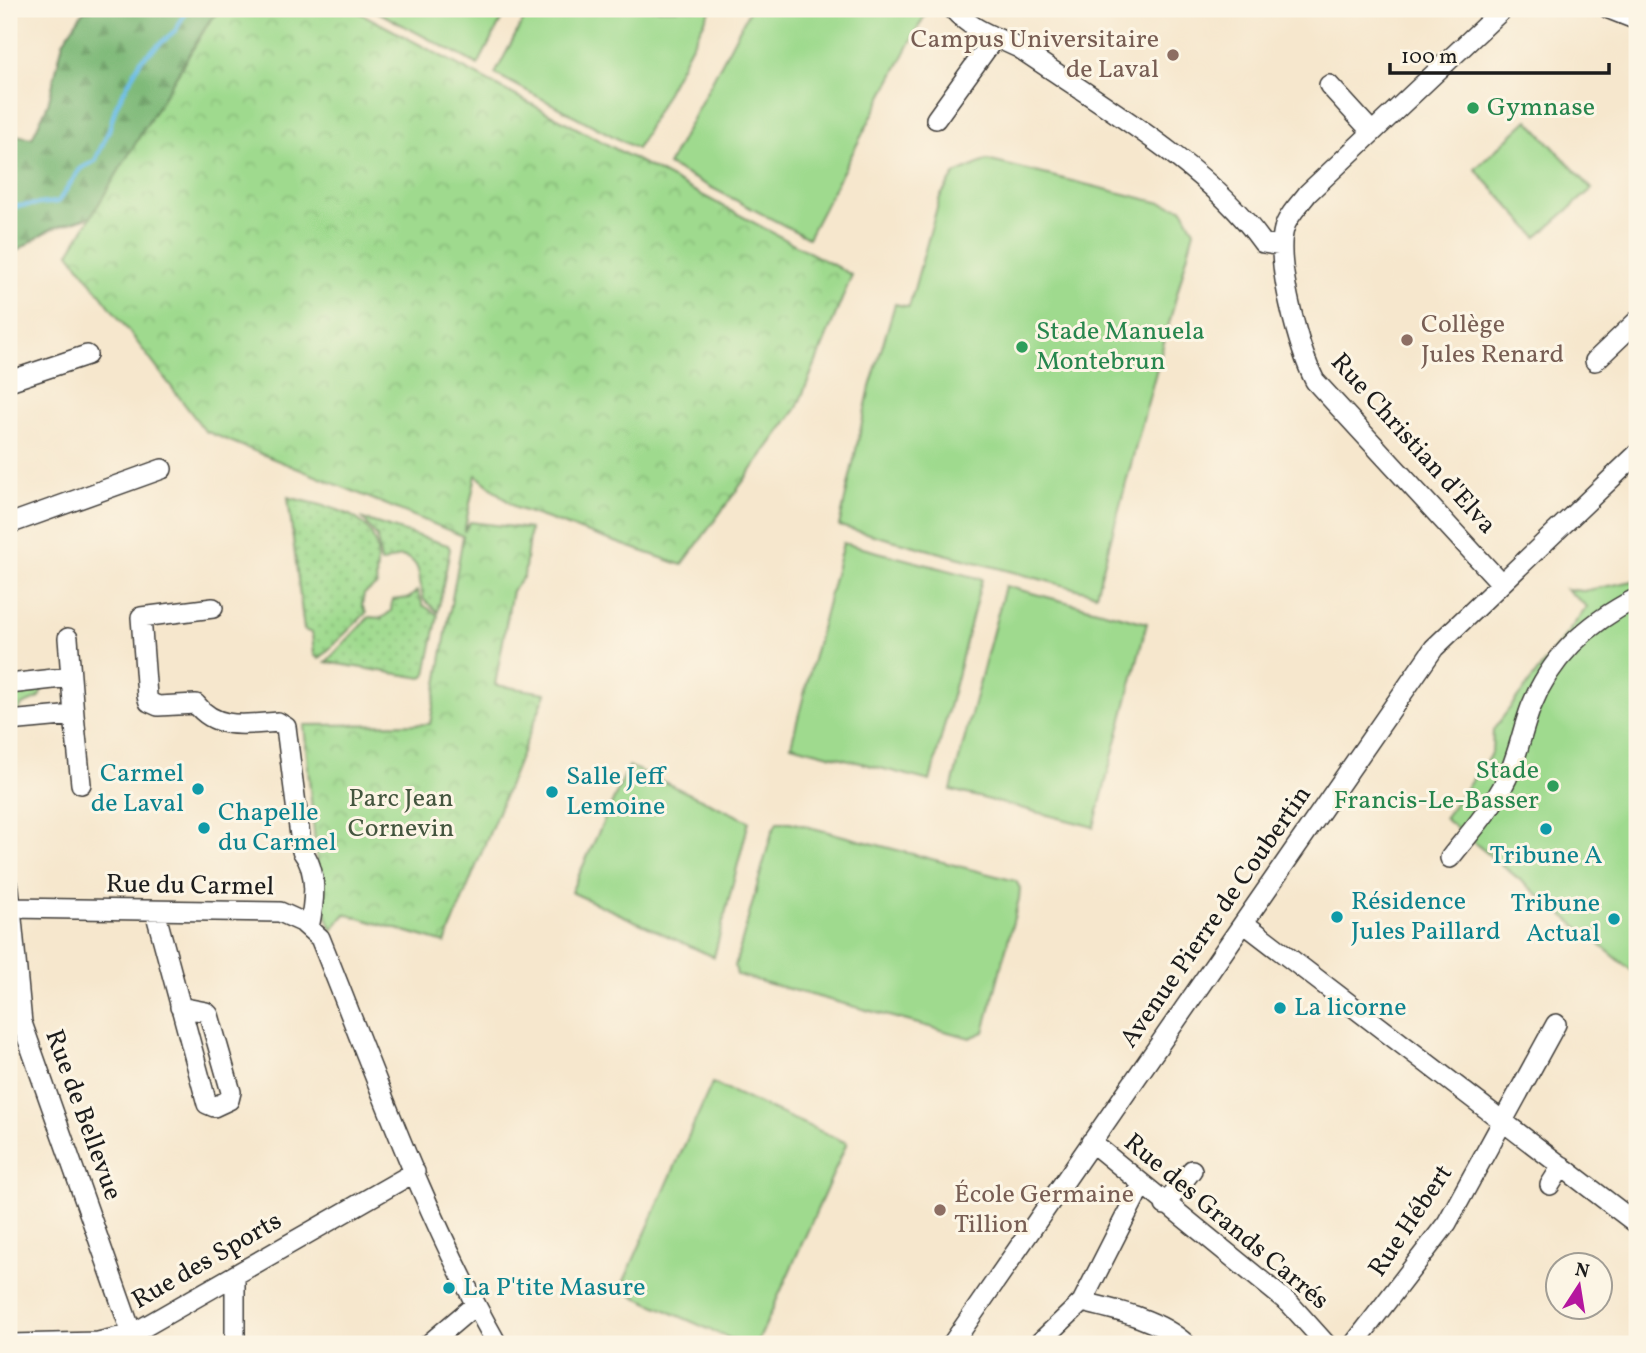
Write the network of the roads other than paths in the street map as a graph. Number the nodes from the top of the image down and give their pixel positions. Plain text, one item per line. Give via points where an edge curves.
1 (953, 9) edge
2 (1503, 9) edge
3 (1609, 9) edge
4 (1637, 20) edge
5 (993, 40) junction
6 (1329, 85) dead end
7 (936, 119) dead end
8 (1371, 131) junction
9 (1281, 246) junction
10 (1637, 321) edge
11 (87, 355) dead end
12 (1595, 361) dead end
13 (9, 381) edge
14 (1637, 454) edge
15 (162, 469) dead end
16 (9, 524) edge
17 (1500, 582) junction
18 (1637, 598) edge
19 (213, 608) dead end
20 (68, 638) dead end
21 (71, 677) junction
22 (9, 684) edge
23 (74, 715) junction
24 (9, 721) edge
25 (81, 784) dead end
26 (1450, 859) dead end
27 (9, 888) edge
28 (10, 908) edge
29 (155, 911) junction
30 (1245, 924) junction
31 (309, 928) junction
32 (180, 1007) junction
33 (1556, 1024) dead end
34 (1504, 1123) junction
35 (1091, 1142) junction
36 (1562, 1167) junction
37 (1192, 1170) dead end
38 (415, 1172) junction
39 (1549, 1185) dead end
40 (1141, 1186) junction
41 (1165, 1205) junction
42 (1634, 1222) edge
43 (234, 1275) junction
44 (1082, 1302) junction
45 (475, 1305) junction
46 (132, 1334) junction
47 (1183, 1343) edge
48 (9, 1344) edge
49 (235, 1344) edge
50 (429, 1344) edge
51 (497, 1344) edge
52 (952, 1344) edge
53 (1038, 1344) edge
54 (1326, 1344) edge
55 (1354, 1344) edge

1 - 5 street
2 - 8 street
3 - 4 street
5 - 7 street
5 - 9 street via 1019,48 1160,145 1243,215 1263,243
6 - 8 street
8 - 9 street via 1308,193 1284,226
9 - 17 street, Rue Christian d'Elva via 1306,363 1315,380
10 - 12 street
11 - 13 street
14 - 17 street, Avenue Pierre de Coubertin
15 - 16 street
17 - 30 street, Avenue Pierre de Coubertin via 1415,673
18 - 26 street via 1604,615 1571,643 1547,672 1511,770 1495,800
19 - 31 street via 141,617 147,696 158,706 195,704 217,722 278,722 286,727 302,851 310,860 312,877
20 - 21 street
21 - 22 street
21 - 23 street
23 - 24 street
23 - 25 street
27 - 28 street, Rue de Bellevue
28 - 29 street, Rue du Carmel
28 - 46 street, Rue de Bellevue via 22,1023
29 - 31 street, Rue du Carmel via 280,912
29 - 32 street
30 - 34 street
30 - 35 street, Avenue Pierre de Coubertin
31 - 38 street, Rue du Carmel via 320,938
32 - 32 street via 206,1104 214,1107 229,1100 231,1092 209,1015
33 - 34 street, Rue Hébert
34 - 36 street
34 - 55 street, Rue Hébert via 1439,1237
35 - 40 street, Rue des Grands Carrés
35 - 52 street, Avenue Pierre de Coubertin
36 - 39 street
36 - 42 street
37 - 41 street
38 - 43 street, Rue des Sports
38 - 45 street, Rue du Carmel
40 - 41 street, Rue des Grands Carrés
40 - 44 street
41 - 54 street, Rue des Grands Carrés via 1290,1304
43 - 46 street, Rue des Sports
43 - 49 street
44 - 47 street via 1122,1311
44 - 53 street
45 - 50 street
45 - 51 street, Rue du Carmel
46 - 48 street, Rue des Sports via 98,1342

